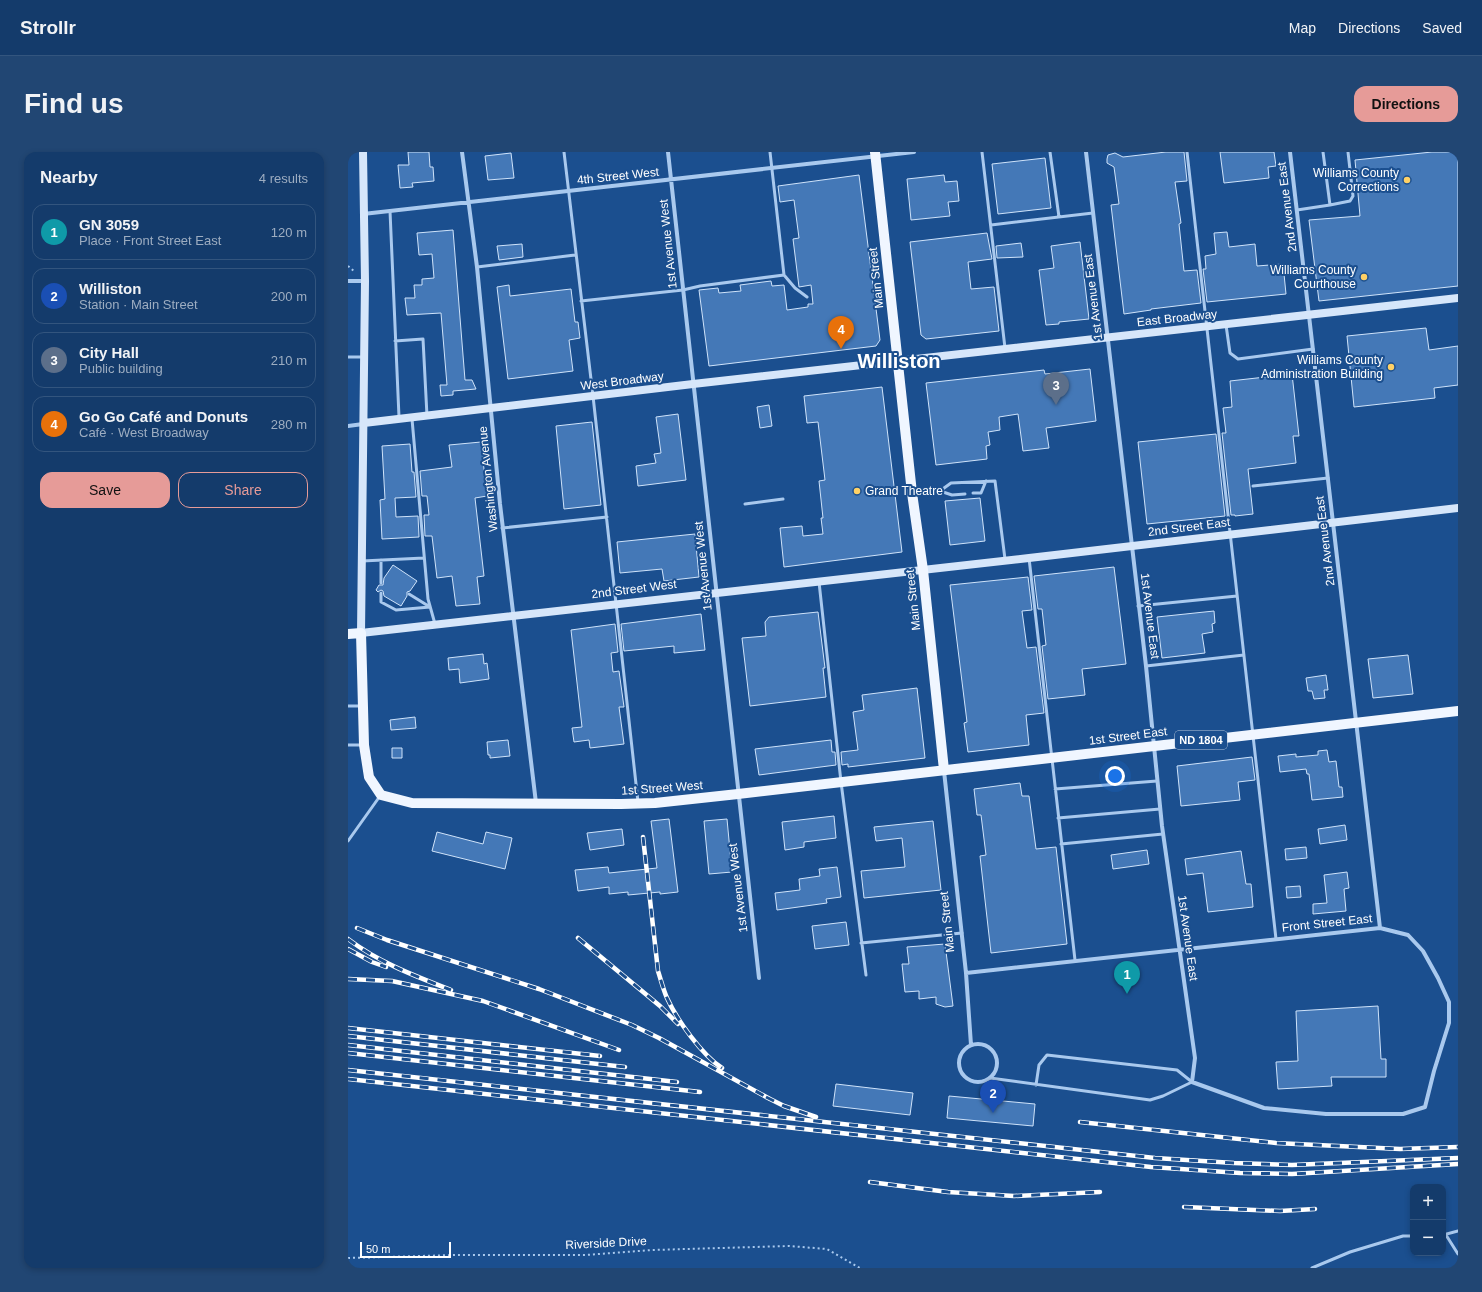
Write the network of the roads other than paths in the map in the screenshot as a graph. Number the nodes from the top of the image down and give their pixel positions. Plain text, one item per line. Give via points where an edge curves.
1 (363, 152) edge
2 (462, 152) edge
3 (564, 152) edge
4 (668, 152) edge
5 (770, 152) edge
6 (914, 152) edge
7 (982, 152) edge
8 (1050, 152) edge
9 (1086, 152) edge
10 (1187, 152) edge
11 (1290, 152) edge
12 (1323, 152) edge
13 (1348, 152) edge
14 (875, 154) edge
15 (772, 168) junction
16 (671, 180) junction
17 (568, 191) junction
18 (469, 203) junction
19 (1330, 205) junction
20 (1297, 210) junction
21 (390, 211) junction
22 (1093, 213) junction
23 (363, 214) junction
24 (1059, 217) junction
25 (991, 225) junction
26 (575, 255) junction
27 (477, 267) junction
28 (784, 275) junction
29 (348, 281) edge
30 (365, 281) junction
31 (683, 290) junction
32 (807, 297) dead end
33 (1458, 298) edge
34 (581, 301) junction
35 (1309, 316) junction
36 (1226, 325) junction
37 (1206, 327) junction
38 (1108, 338) junction
39 (395, 341) junction
40 (1005, 349) junction
41 (1313, 349) junction
42 (348, 357) edge
43 (364, 357) junction
44 (898, 362) junction
45 (693, 384) junction
46 (593, 396) junction
47 (490, 408) junction
48 (427, 416) junction
49 (412, 418) junction
50 (399, 419) junction
51 (364, 424) junction
52 (348, 426) edge
53 (1328, 478) junction
54 (986, 482) junction
55 (1253, 486) dead end
56 (940, 491) junction
57 (912, 493) junction
58 (973, 493) dead end
59 (964, 494) dead end
60 (783, 499) dead end
61 (745, 504) dead end
62 (1458, 508) edge
63 (607, 517) junction
64 (1333, 522) junction
65 (502, 528) junction
66 (1230, 534) junction
67 (1131, 546) junction
68 (424, 558) junction
69 (1029, 558) junction
70 (381, 560) junction
71 (362, 561) junction
72 (1006, 561) junction
73 (923, 570) junction
74 (819, 581) junction
75 (381, 583) dead end
76 (716, 593) junction
77 (381, 594) dead end
78 (409, 594) dead end
79 (1237, 596) junction
80 (617, 604) junction
81 (1138, 606) junction
82 (430, 607) junction
83 (513, 616) junction
84 (435, 625) junction
85 (361, 633) junction
86 (348, 634) edge
87 (1244, 655) junction
88 (1146, 666) junction
89 (348, 706) edge
90 (363, 706) junction
91 (1458, 710) edge
92 (1356, 722) junction
93 (1254, 734) junction
94 (348, 745) edge
95 (364, 745) junction
96 (1153, 746) junction
97 (1052, 758) junction
98 (944, 770) junction
99 (1157, 781) junction
100 (841, 782) junction
101 (1055, 789) junction
102 (738, 794) junction
103 (381, 795) junction
104 (536, 803) junction
105 (638, 804) junction
106 (1160, 808) junction
107 (1058, 818) junction
108 (1163, 834) junction
109 (348, 841) edge
110 (1061, 844) junction
111 (1380, 928) junction
112 (962, 933) junction
113 (1276, 939) junction
114 (862, 943) junction
115 (1179, 949) junction
116 (1075, 960) junction
117 (966, 973) junction
118 (866, 976) dead end
119 (759, 978) dead end
120 (971, 1045) junction
121 (990, 1078) junction
122 (1192, 1082) junction
123 (1036, 1085) junction
124 (1458, 1231) edge
125 (1446, 1234) edge
126 (1410, 1236) edge
127 (1446, 1238) edge
128 (1458, 1254) edge
129 (1312, 1268) edge

1 - 23 main road
2 - 18 street, Washington Avenue
3 - 17 lane
4 - 16 street, 1st Avenue West
5 - 15 lane
6 - 14 street, 4th Street West
7 - 25 lane
8 - 24 lane
9 - 22 street, 1st Avenue East
10 - 37 lane
11 - 20 street, 2nd Avenue East
12 - 19 lane
13 - 19 lane via 1353,196 1350,201
14 - 15 street, 4th Street West
14 - 44 main road, Main Street
15 - 16 street, 4th Street West
15 - 28 lane
16 - 17 street, 4th Street West
16 - 31 street, 1st Avenue West
17 - 18 street, 4th Street West
17 - 26 lane
18 - 21 street, 4th Street West
18 - 27 street, Washington Avenue
19 - 20 lane
20 - 35 street, 2nd Avenue East
21 - 23 street, 4th Street West
21 - 39 lane
22 - 24 lane
22 - 38 street, 1st Avenue East
23 - 30 main road
24 - 25 lane
25 - 40 lane
26 - 27 lane
26 - 34 lane
27 - 47 street, Washington Avenue
28 - 31 lane
28 - 32 lane
29 - 30 street
30 - 43 main road
31 - 34 lane
31 - 45 street, 1st Avenue West
33 - 35 main road, East Broadway
34 - 46 lane
35 - 36 main road, East Broadway
35 - 41 street, 2nd Avenue East
36 - 37 main road, East Broadway
36 - 41 lane via 1230,353 1238,359
37 - 38 main road, East Broadway
37 - 66 lane
38 - 40 main road, East Broadway
38 - 67 street, 1st Avenue East
39 - 48 lane via 423,339
39 - 50 lane
40 - 44 main road, East Broadway
41 - 53 street, 2nd Avenue East
42 - 43 lane
43 - 51 main road
44 - 45 main road, West Broadway
44 - 57 main road, Main Street
45 - 46 main road, West Broadway
45 - 76 street, 1st Avenue West
46 - 47 main road, West Broadway
46 - 63 lane
47 - 48 main road, West Broadway
47 - 65 street, Washington Avenue
48 - 49 main road, West Broadway
49 - 50 main road, West Broadway
49 - 68 lane
50 - 51 main road, West Broadway
51 - 52 street, West Broadway
51 - 71 main road
53 - 55 lane
53 - 64 street, 2nd Avenue East
54 - 56 lane via 951,483
54 - 58 lane via 981,493
54 - 72 lane via 995,481
56 - 57 lane
56 - 59 lane via 952,495
57 - 73 main road, Main Street
60 - 61 lane
62 - 64 main road, 2nd Street East
63 - 65 lane
63 - 80 lane
64 - 66 main road, 2nd Street East
64 - 92 street, 2nd Avenue East
65 - 83 street, Washington Avenue
66 - 67 main road, 2nd Street East
66 - 79 lane
67 - 69 main road, 2nd Street East
67 - 81 street, 1st Avenue East
68 - 70 lane
68 - 82 lane
69 - 72 main road, 2nd Street East
69 - 97 lane
70 - 71 lane
70 - 75 lane
71 - 85 main road
72 - 73 main road, 2nd Street East
73 - 74 main road, 2nd Street West
73 - 98 main road, Main Street
74 - 76 main road, 2nd Street West
74 - 100 lane
76 - 80 main road, 2nd Street West
76 - 102 street, 1st Avenue West
77 - 82 lane via 381,602 396,610
78 - 82 lane
79 - 81 lane
79 - 87 lane
80 - 83 main road, 2nd Street West
80 - 105 lane
81 - 88 street, 1st Avenue East
82 - 84 lane
83 - 84 main road, 2nd Street West
83 - 104 street, Washington Avenue
84 - 85 main road, 2nd Street West
85 - 86 main road, 2nd Street West
85 - 90 main road
87 - 88 lane
87 - 93 lane
88 - 96 street, 1st Avenue East
89 - 90 lane
90 - 95 main road
91 - 92 main road, 1st Street East / ND 1804
92 - 93 main road, 1st Street East / ND 1804
92 - 111 street, 2nd Avenue East
93 - 96 main road, 1st Street East / ND 1804
93 - 113 lane
94 - 95 lane
95 - 103 main road via 369,777
96 - 97 main road, 1st Street East / ND 1804
96 - 99 street, 1st Avenue East
97 - 98 main road, 1st Street East / ND 1804
97 - 101 lane
98 - 100 main road, 1st Street West
98 - 112 street, Main Street
99 - 101 lane
99 - 106 street, 1st Avenue East
100 - 102 main road, 1st Street West
100 - 114 lane
101 - 107 lane
102 - 105 main road, 1st Street West
102 - 119 street, 1st Avenue West
103 - 104 main road, 1st Street West via 412,803
103 - 109 lane
104 - 105 main road, 1st Street West
106 - 107 lane
106 - 108 street, 1st Avenue East
107 - 110 lane
108 - 110 lane
108 - 115 street, 1st Avenue East
110 - 116 lane
111 - 113 street, Front Street East
111 - 122 street, Front Street East via 1408,935 1423,950 1449,1002 1449,1023 1425,1107 1404,1114 1326,1114 1264,1108
112 - 114 lane
112 - 117 street, Main Street
113 - 115 street, Front Street East
114 - 118 lane
115 - 116 street, Front Street East
115 - 122 street, 1st Avenue East via 1195,1058
116 - 117 street, Front Street East
117 - 120 street, Main Street
120 - 121 street via 982,1044 991,1049 997,1058 996,1069
120 - 121 street via 962,1052 959,1062 962,1072 970,1080 980,1082
121 - 123 lane
122 - 123 lane via 1150,1100
122 - 123 lane via 1177,1070 1047,1055 1039,1064
124 - 125 lane
126 - 129 lane via 1350,1252
127 - 128 lane

